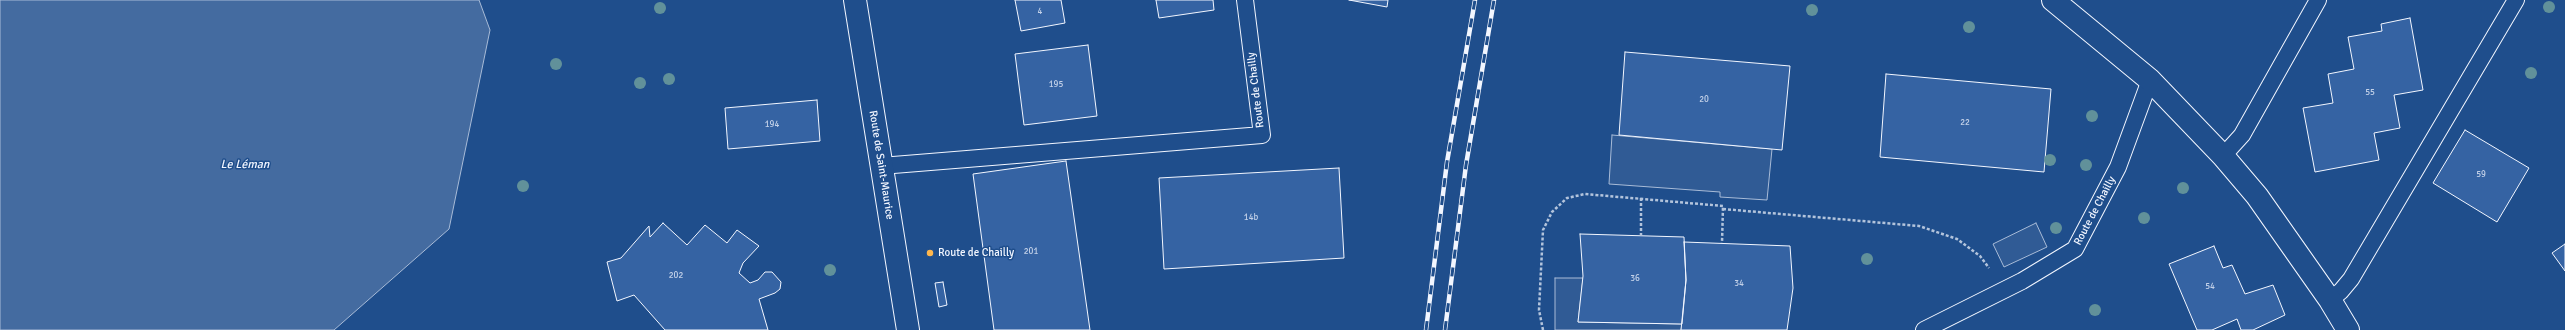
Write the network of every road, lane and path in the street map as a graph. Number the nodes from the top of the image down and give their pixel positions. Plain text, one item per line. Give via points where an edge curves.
1 (855, 0) edge
2 (1246, 0) edge
3 (2053, 0) edge
4 (2318, 0) edge
5 (2516, 0) edge
6 (2150, 80) junction
7 (2223, 156) junction
8 (881, 166) junction
9 (1641, 198) junction
10 (1723, 209) junction
11 (1641, 236) dead end
12 (1722, 243) dead end
13 (2003, 290) junction
14 (2330, 300) junction
15 (908, 330) edge
16 (1543, 330) edge
17 (1924, 330) edge
18 (2348, 330) edge

1 - 8 street, Route de Saint-Maurice
2 - 8 lane, Route de Chailly via 1262,135
3 - 6 street
4 - 7 lane via 2242,135
5 - 14 lane via 2351,279
6 - 7 street
6 - 13 lane, Route de Chailly via 2118,167 2075,249
7 - 14 street via 2257,196
8 - 15 street, Route de Saint-Maurice
9 - 10 path via 1723,206
9 - 11 path
9 - 16 path via 1578,194 1563,201 1552,212 1543,230 1542,243 1539,310
10 - 12 path
10 - 13 path via 1908,224 1927,228 1957,239 1970,248 1984,260
13 - 17 lane, Route de Chailly
14 - 18 street

